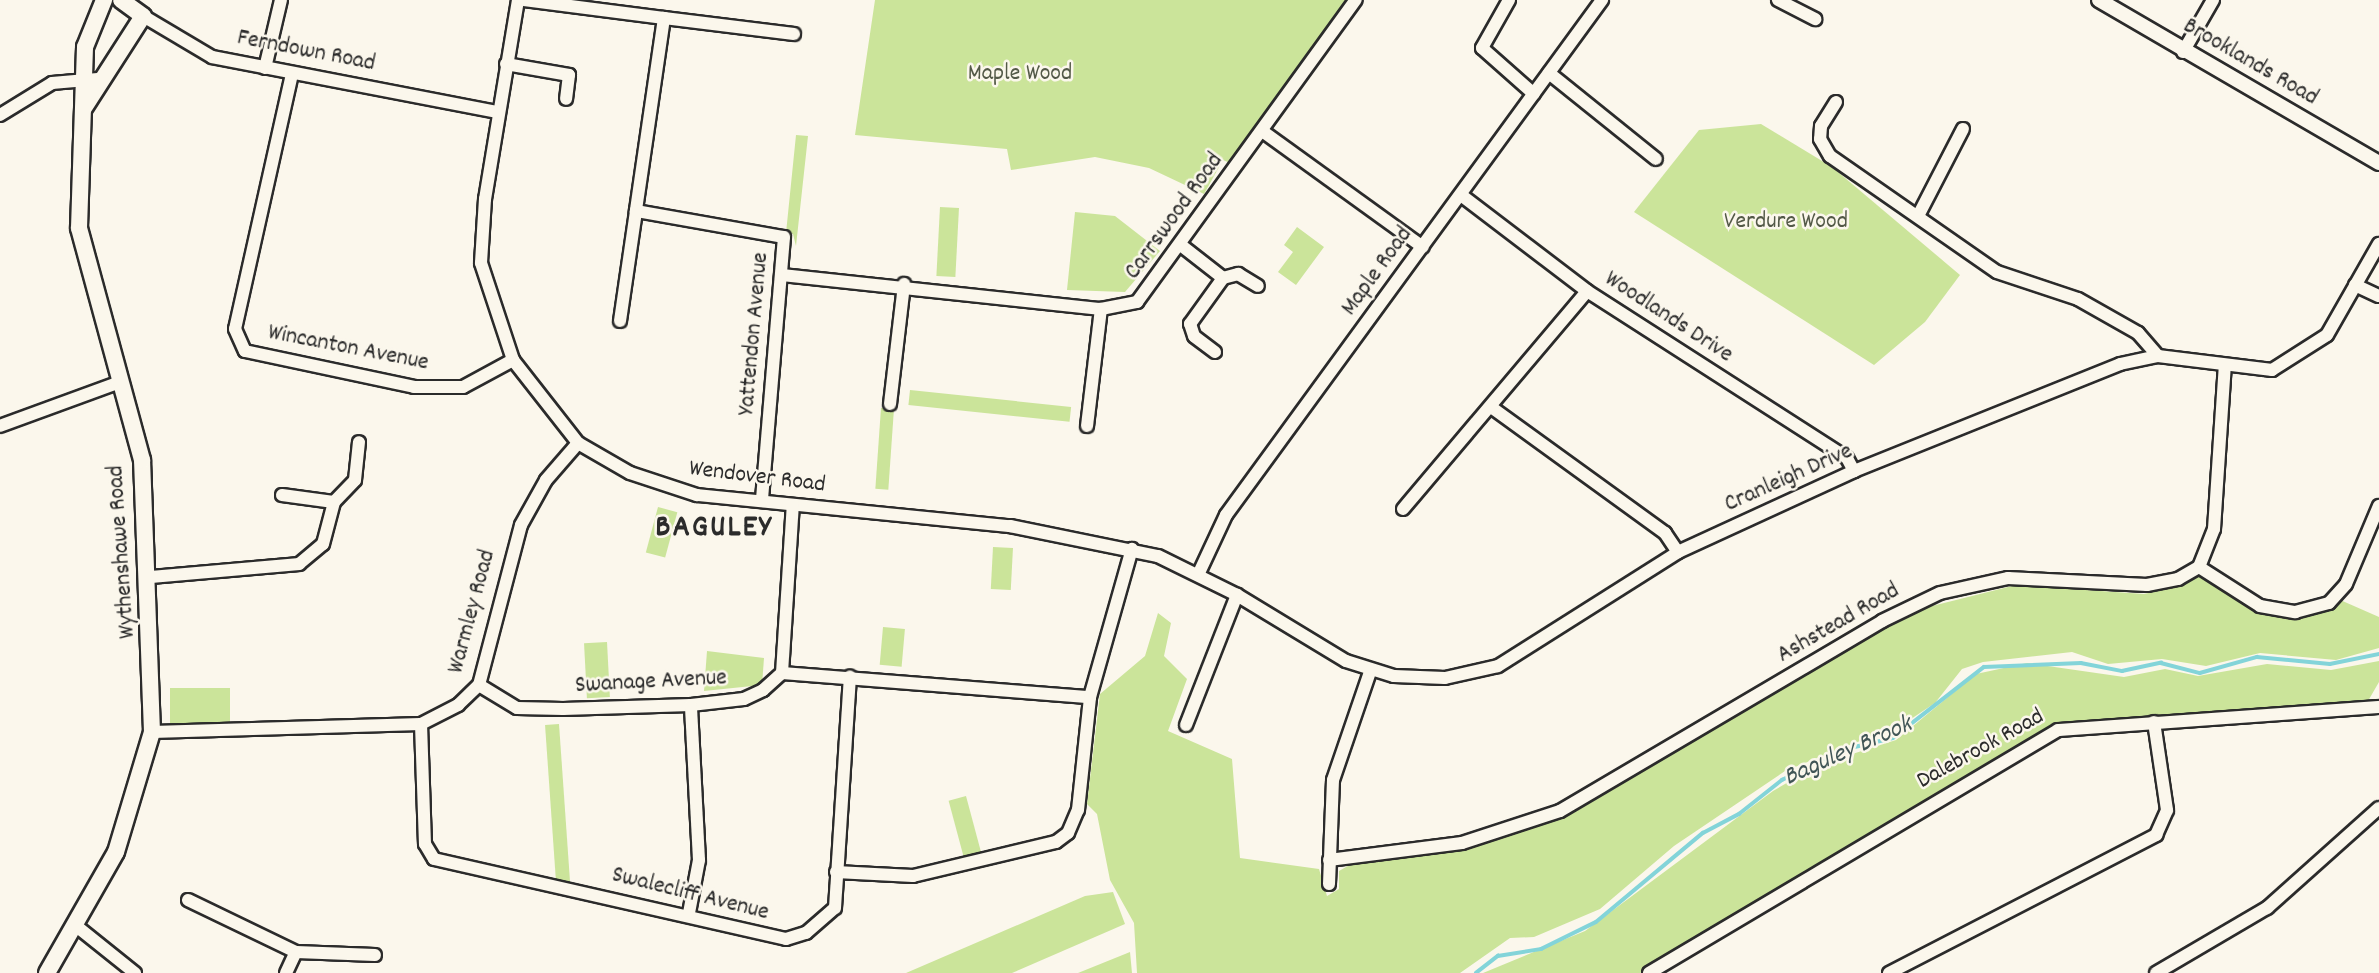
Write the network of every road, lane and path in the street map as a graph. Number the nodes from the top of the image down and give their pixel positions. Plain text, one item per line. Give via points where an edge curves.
1 (104, 0) edge
2 (121, 0) edge
3 (281, 0) edge
4 (518, 0) edge
5 (524, 0) edge
6 (1356, 0) edge
7 (1509, 0) edge
8 (1602, 0) edge
9 (1778, 0) edge
10 (2099, 0) edge
11 (2213, 0) edge
12 (143, 16) junction
13 (664, 18) junction
14 (1815, 19) dead end
15 (794, 34) dead end
16 (2183, 52) junction
17 (506, 64) junction
18 (265, 68) junction
19 (1549, 73) junction
20 (292, 74) junction
21 (90, 79) junction
22 (1534, 94) junction
23 (566, 99) dead end
24 (1836, 102) dead end
25 (498, 112) junction
26 (0, 115) edge
27 (1963, 129) dead end
28 (1262, 131) junction
29 (1656, 159) dead end
30 (2379, 163) edge
31 (1461, 195) junction
32 (636, 211) junction
33 (1918, 216) junction
34 (2379, 244) edge
35 (1182, 246) junction
36 (1423, 247) junction
37 (782, 275) junction
38 (1223, 278) junction
39 (904, 284) junction
40 (2356, 285) junction
41 (1258, 286) dead end
42 (1587, 291) junction
43 (2379, 296) edge
44 (1101, 309) junction
45 (620, 321) dead end
46 (1215, 352) dead end
47 (2158, 356) junction
48 (513, 360) junction
49 (2225, 365) junction
50 (120, 382) junction
51 (890, 404) dead end
52 (1492, 407) junction
53 (0, 426) edge
54 (1087, 426) dead end
55 (359, 442) dead end
56 (578, 443) junction
57 (1854, 471) junction
58 (282, 495) dead end
59 (762, 501) junction
60 (334, 502) junction
61 (793, 505) junction
62 (2379, 506) edge
63 (1403, 509) dead end
64 (1132, 549) junction
65 (1678, 552) junction
66 (2199, 567) junction
67 (1198, 575) junction
68 (151, 577) junction
69 (1237, 595) junction
70 (1370, 672) junction
71 (782, 673) junction
72 (850, 676) junction
73 (479, 685) junction
74 (1090, 697) junction
75 (691, 705) junction
76 (2379, 707) edge
77 (2154, 722) junction
78 (421, 724) junction
79 (1186, 725) dead end
80 (152, 733) junction
81 (2379, 808) edge
82 (1329, 860) junction
83 (836, 872) junction
84 (1329, 884) dead end
85 (188, 900) dead end
86 (689, 913) junction
87 (75, 925) junction
88 (296, 952) junction
89 (375, 955) dead end
90 (47, 973) edge
91 (135, 973) edge
92 (286, 973) edge
93 (1649, 973) edge
94 (1889, 973) edge
95 (2156, 973) edge

1 - 21 main road, Wythenshawe Road via 85,47
2 - 12 main road, Ferndown Road
3 - 18 street
4 - 17 street, Wendover Road
5 - 13 street
6 - 28 street, Carrswood Road
7 - 22 street via 1482,48
8 - 19 street, Maple Road
9 - 14 street
10 - 16 street, Brooklands Road
11 - 16 street
12 - 18 street, Ferndown Road via 212,57
12 - 21 main road
13 - 15 street
13 - 32 street
16 - 30 street, Brooklands Road
17 - 23 street via 569,75
17 - 25 street, Wendover Road
18 - 20 street, Ferndown Road
19 - 22 street, Maple Road
19 - 29 street
20 - 25 street, Ferndown Road
20 - 48 street, Wincanton Avenue via 234,330 245,351 414,387 463,387
21 - 26 street via 52,83
21 - 50 main road, Wythenshawe Road via 82,113 79,228
22 - 31 street, Maple Road
24 - 33 street via 1821,126 1820,139 1830,156
25 - 48 street, Wendover Road via 481,263
27 - 33 street
28 - 35 street, Carrswood Road
28 - 36 street
31 - 36 street, Maple Road
31 - 42 street, Woodlands Drive
32 - 37 street, Yattendon Avenue via 784,237
32 - 45 street
33 - 47 street via 1997,272 2057,289 2138,334
34 - 40 street, Cranleigh Drive
35 - 38 street
35 - 44 street, Carrswood Road via 1137,302
36 - 67 street, Maple Road via 1226,515
37 - 39 street, Carrswood Road
37 - 59 street, Yattendon Avenue
38 - 41 street via 1238,274
38 - 46 street via 1190,324 1194,337
39 - 44 street, Carrswood Road
39 - 51 street
40 - 43 street
40 - 49 street, Cranleigh Drive via 2327,335 2302,356 2272,370
42 - 52 street
42 - 57 street, Woodlands Drive via 1847,458
44 - 54 street
47 - 49 street, Cranleigh Drive
47 - 57 street, Cranleigh Drive via 2120,365
48 - 56 street, Wendover Road
49 - 66 street via 2214,529
50 - 53 street
50 - 68 main road, Wythenshawe Road via 142,460
52 - 63 street
52 - 65 street via 1665,533
55 - 60 street via 355,480
56 - 59 street, Wendover Road via 665,486
56 - 73 street, Warmley Road via 546,480 520,525
57 - 65 street, Cranleigh Drive
58 - 60 street
59 - 61 street, Wendover Road
60 - 68 street via 323,544 299,564
61 - 64 street, Wendover Road via 1010,526
61 - 71 street
62 - 66 street via 2346,584 2329,603 2295,612 2260,606
64 - 67 street, Wendover Road
64 - 74 street
65 - 70 street, Cranleigh Drive via 1498,666 1445,678
66 - 82 street, Ashstead Road via 2147,585 2008,578 1940,593 1882,621 1560,811 1462,843
67 - 69 street, Cranleigh Drive
68 - 80 main road, Wythenshawe Road
69 - 70 street, Cranleigh Drive
69 - 79 street
70 - 82 street via 1333,780
71 - 72 street
71 - 75 street, Swanage Avenue via 744,699
72 - 74 street
72 - 83 street, Swalecliff Avenue
73 - 75 street, Swanage Avenue via 517,708
73 - 78 street, Warmley Road via 458,705
74 - 83 street via 1078,810 1056,842 913,876
75 - 86 street via 699,860
76 - 77 street, Dalebrook Road
77 - 93 street, Dalebrook Road via 2043,735
77 - 94 street via 2167,810 2156,835
78 - 80 street, Warmley Road
78 - 86 street, Swalecliff Avenue via 425,844 435,859
80 - 87 main road, Wythenshawe Road via 116,852
81 - 95 street via 2267,908
82 - 84 street
83 - 86 street, Swalecliff Avenue via 835,908 806,933 786,939
85 - 88 street via 214,918 252,928
87 - 90 main road, Wythenshawe Road
87 - 91 street
88 - 89 street
88 - 92 street

